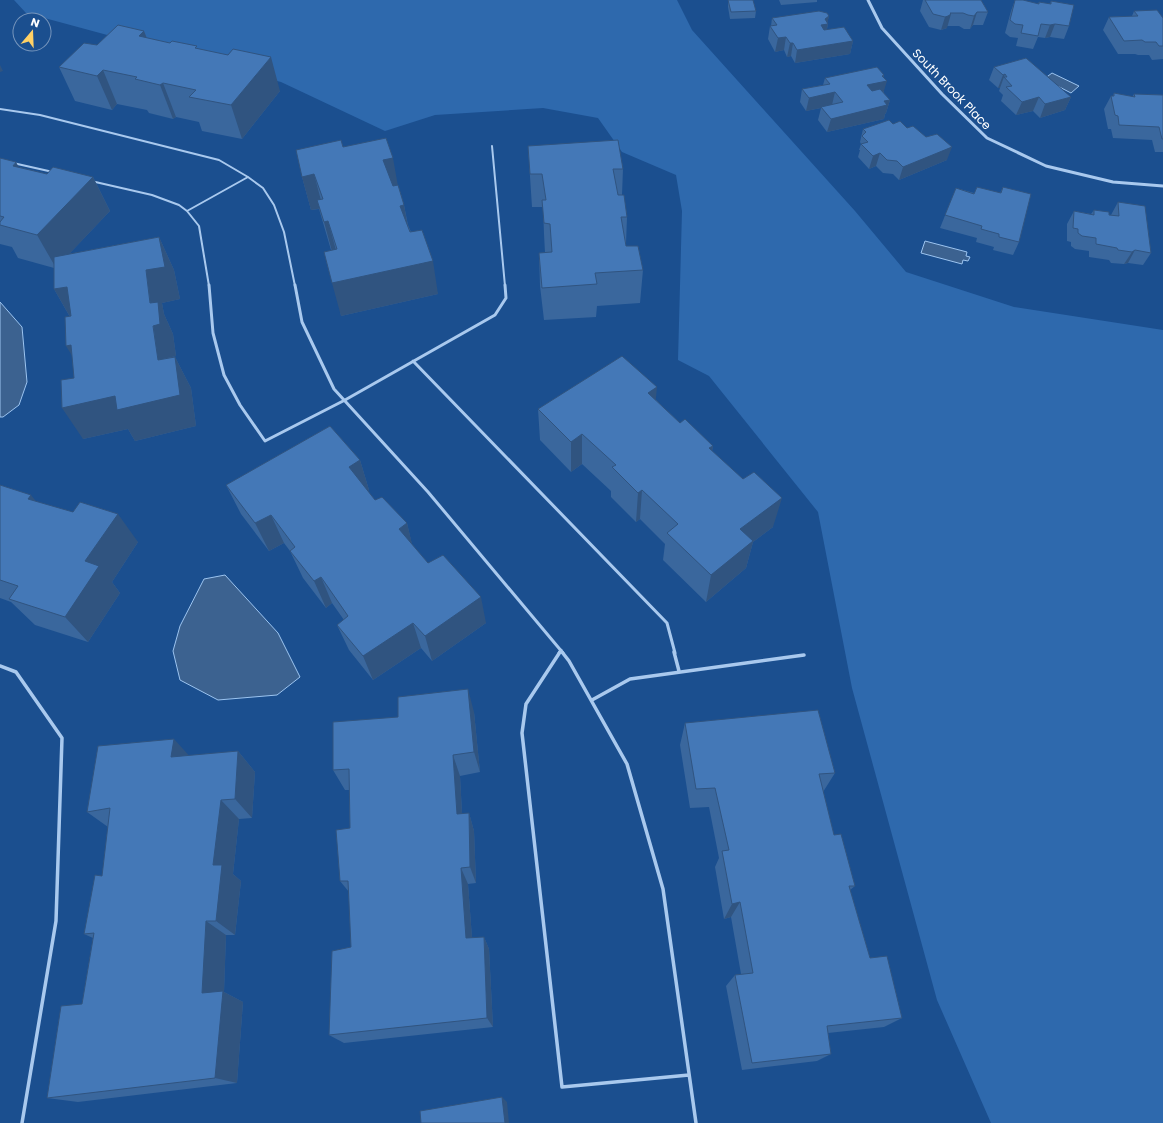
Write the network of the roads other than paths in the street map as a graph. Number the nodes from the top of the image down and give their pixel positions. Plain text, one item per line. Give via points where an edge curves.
1 (868, 0) edge
2 (0, 109) edge
3 (492, 146) dead end
4 (8, 161) edge
5 (61, 174) edge
6 (248, 177) junction
7 (84, 179) edge
8 (1163, 186) edge
9 (187, 211) junction
10 (413, 362) junction
11 (345, 400) junction
12 (561, 650) junction
13 (804, 655) dead end
14 (0, 666) edge
15 (679, 671) junction
16 (592, 700) junction
17 (689, 1075) junction
18 (22, 1123) edge
19 (696, 1123) edge

1 - 8 street, South Brook Place via 882,28 942,94 987,138 1046,166 1113,182
2 - 6 lane via 40,116 218,160
3 - 10 lane via 506,298 495,315
4 - 5 lane
6 - 9 lane
6 - 11 lane via 263,188 274,205 284,232 302,322 334,389
7 - 9 lane via 152,195 179,205
9 - 11 lane via 199,226 213,333 224,375 240,405 265,441
10 - 11 lane
10 - 15 lane via 667,623
11 - 12 lane via 428,492
12 - 16 lane
12 - 17 lane via 526,704 522,733 562,1087
13 - 15 lane
14 - 18 lane via 16,672 62,738 56,921
15 - 16 lane via 630,679
16 - 17 lane via 627,764 663,889
17 - 19 lane

